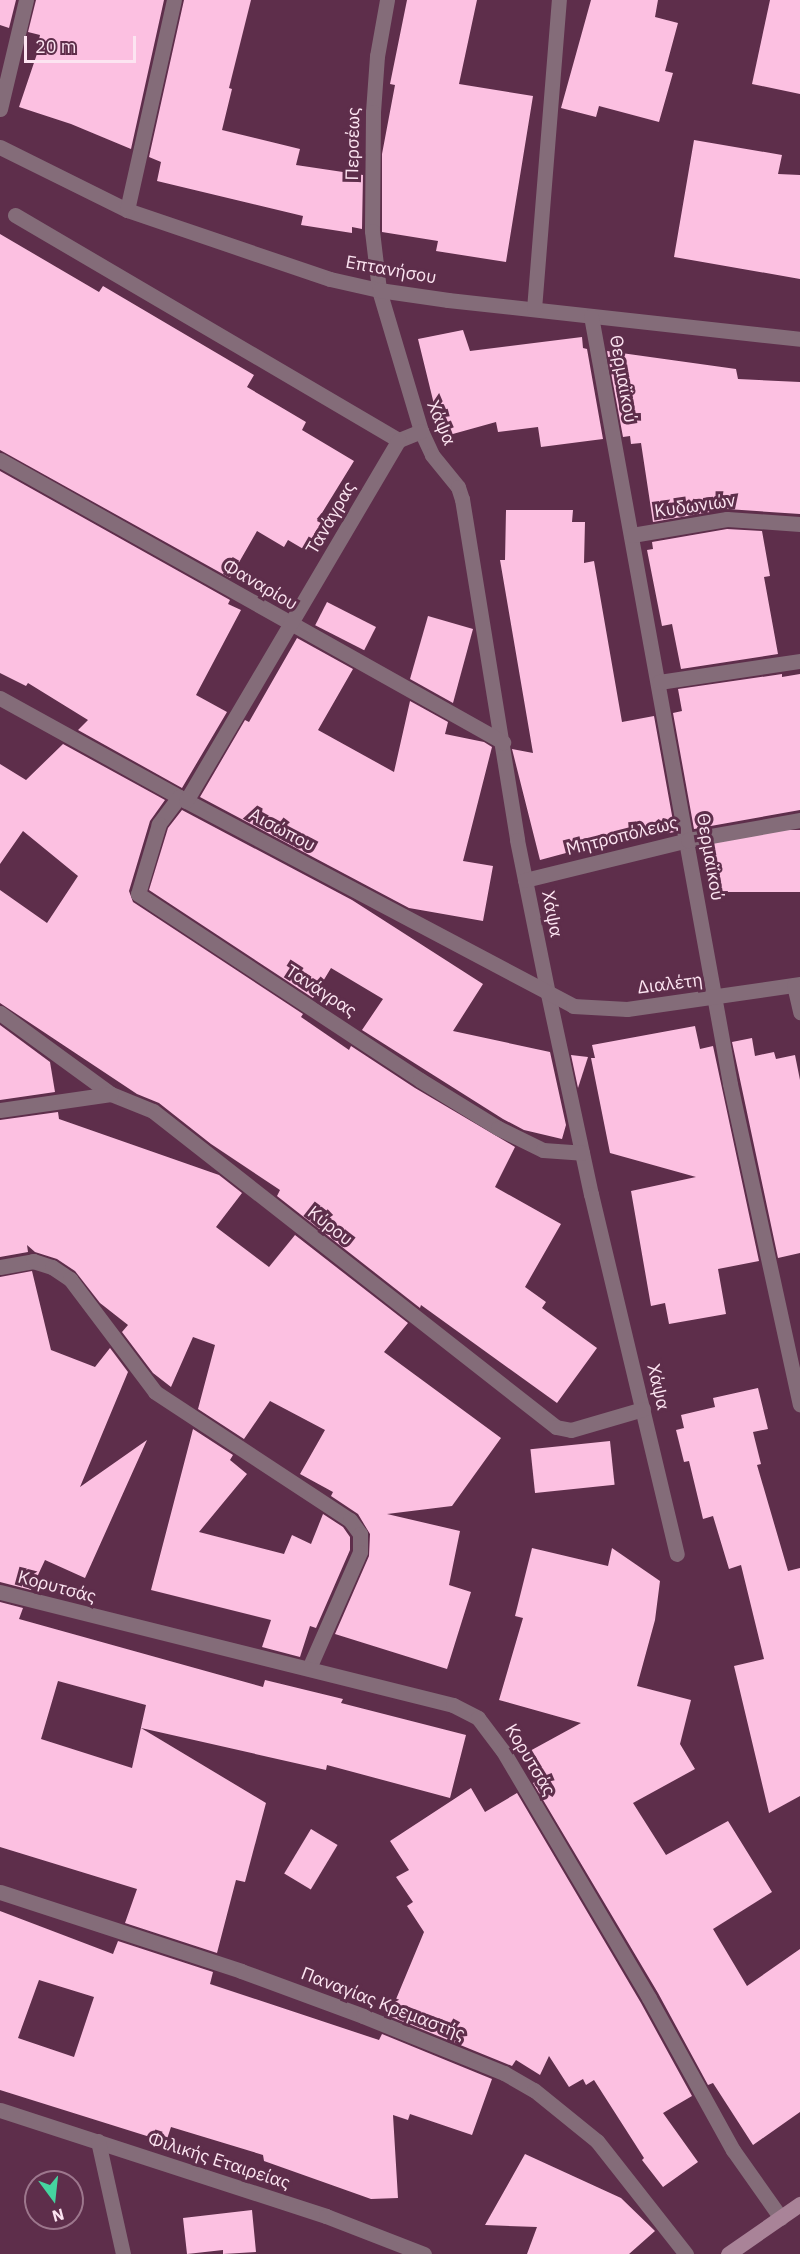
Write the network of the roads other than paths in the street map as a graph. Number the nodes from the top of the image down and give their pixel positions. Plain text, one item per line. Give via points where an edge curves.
1 (26, 0) edge
2 (174, 0) edge
3 (387, 0) edge
4 (559, 0) edge
5 (0, 109) edge
6 (0, 147) edge
7 (127, 210) junction
8 (15, 215) dead end
9 (379, 290) junction
10 (534, 309) junction
11 (591, 316) junction
12 (800, 339) edge
13 (421, 431) junction
14 (399, 440) junction
15 (0, 460) edge
16 (800, 524) edge
17 (632, 535) junction
18 (290, 625) junction
19 (800, 661) edge
20 (659, 682) junction
21 (0, 698) edge
22 (503, 742) junction
23 (183, 799) junction
24 (800, 820) edge
25 (688, 840) junction
26 (525, 880) junction
27 (797, 985) edge
28 (548, 994) junction
29 (714, 998) junction
30 (800, 1012) edge
31 (0, 1013) edge
32 (111, 1094) junction
33 (0, 1110) edge
34 (582, 1153) junction
35 (0, 1267) edge
36 (800, 1404) edge
37 (643, 1409) junction
38 (677, 1554) dead end
39 (0, 1592) edge
40 (309, 1668) junction
41 (0, 1892) edge
42 (0, 2110) edge
43 (99, 2141) junction
44 (800, 2204) edge
45 (781, 2217) junction
46 (123, 2254) edge
47 (424, 2254) edge
48 (686, 2254) edge
49 (728, 2254) edge

1 - 5 street
2 - 7 street
3 - 9 street, Περσέως via 373,112 372,231
4 - 10 street
6 - 7 street, Επτανήσου
7 - 9 street, Επτανήσου via 291,266
8 - 14 street
9 - 10 street, Επτανήσου
9 - 13 street, Χάψα
10 - 11 street, Επτανήσου
11 - 12 street, Επτανήσου
11 - 17 street, Θερμαϊκού
13 - 14 street
13 - 22 street, Χάψα via 462,499
14 - 18 street, Τανάγρας
15 - 18 street, Φαναρίου
16 - 17 street, Κυδωνιών via 728,519
17 - 20 street, Θερμαϊκού
18 - 22 street, Φαναρίου
18 - 23 street, Τανάγρας
19 - 20 street
20 - 25 street, Θερμαϊκού
21 - 23 street, Αισώπου
22 - 26 street, Χάψα
23 - 28 street, Αισώπου
23 - 34 street, Τανάγρας via 159,824 138,894 498,1128 543,1150
24 - 25 street, Μητροπόλεως
25 - 26 street, Μητροπόλεως
25 - 29 street, Θερμαϊκού
26 - 28 street, Χάψα
27 - 29 street, Διαλέτη
27 - 30 street
28 - 29 street, Διαλέτη via 573,1006 610,1010
28 - 34 street, Χάψα
29 - 36 street, Θερμαϊκού
31 - 32 street, Κύρου
32 - 33 street
32 - 37 street, Κύρου via 153,1111 556,1427 571,1430
34 - 37 street, Χάψα
35 - 40 street via 33,1261 70,1279 155,1392 350,1520 360,1534 360,1552
37 - 38 street, Χάψα
39 - 40 street, Κορυτσάς
40 - 45 street, Κορυτσάς via 453,1705 485,1724 649,1998 732,2150
41 - 48 street, Παναγίας Κρεμαστής via 241,1971 504,2073 534,2090 597,2141
42 - 43 street, Φιλικής Εταιρείας
43 - 46 street
43 - 47 street, Φιλικής Εταιρείας via 326,2216
44 - 45 main road
45 - 49 main road

